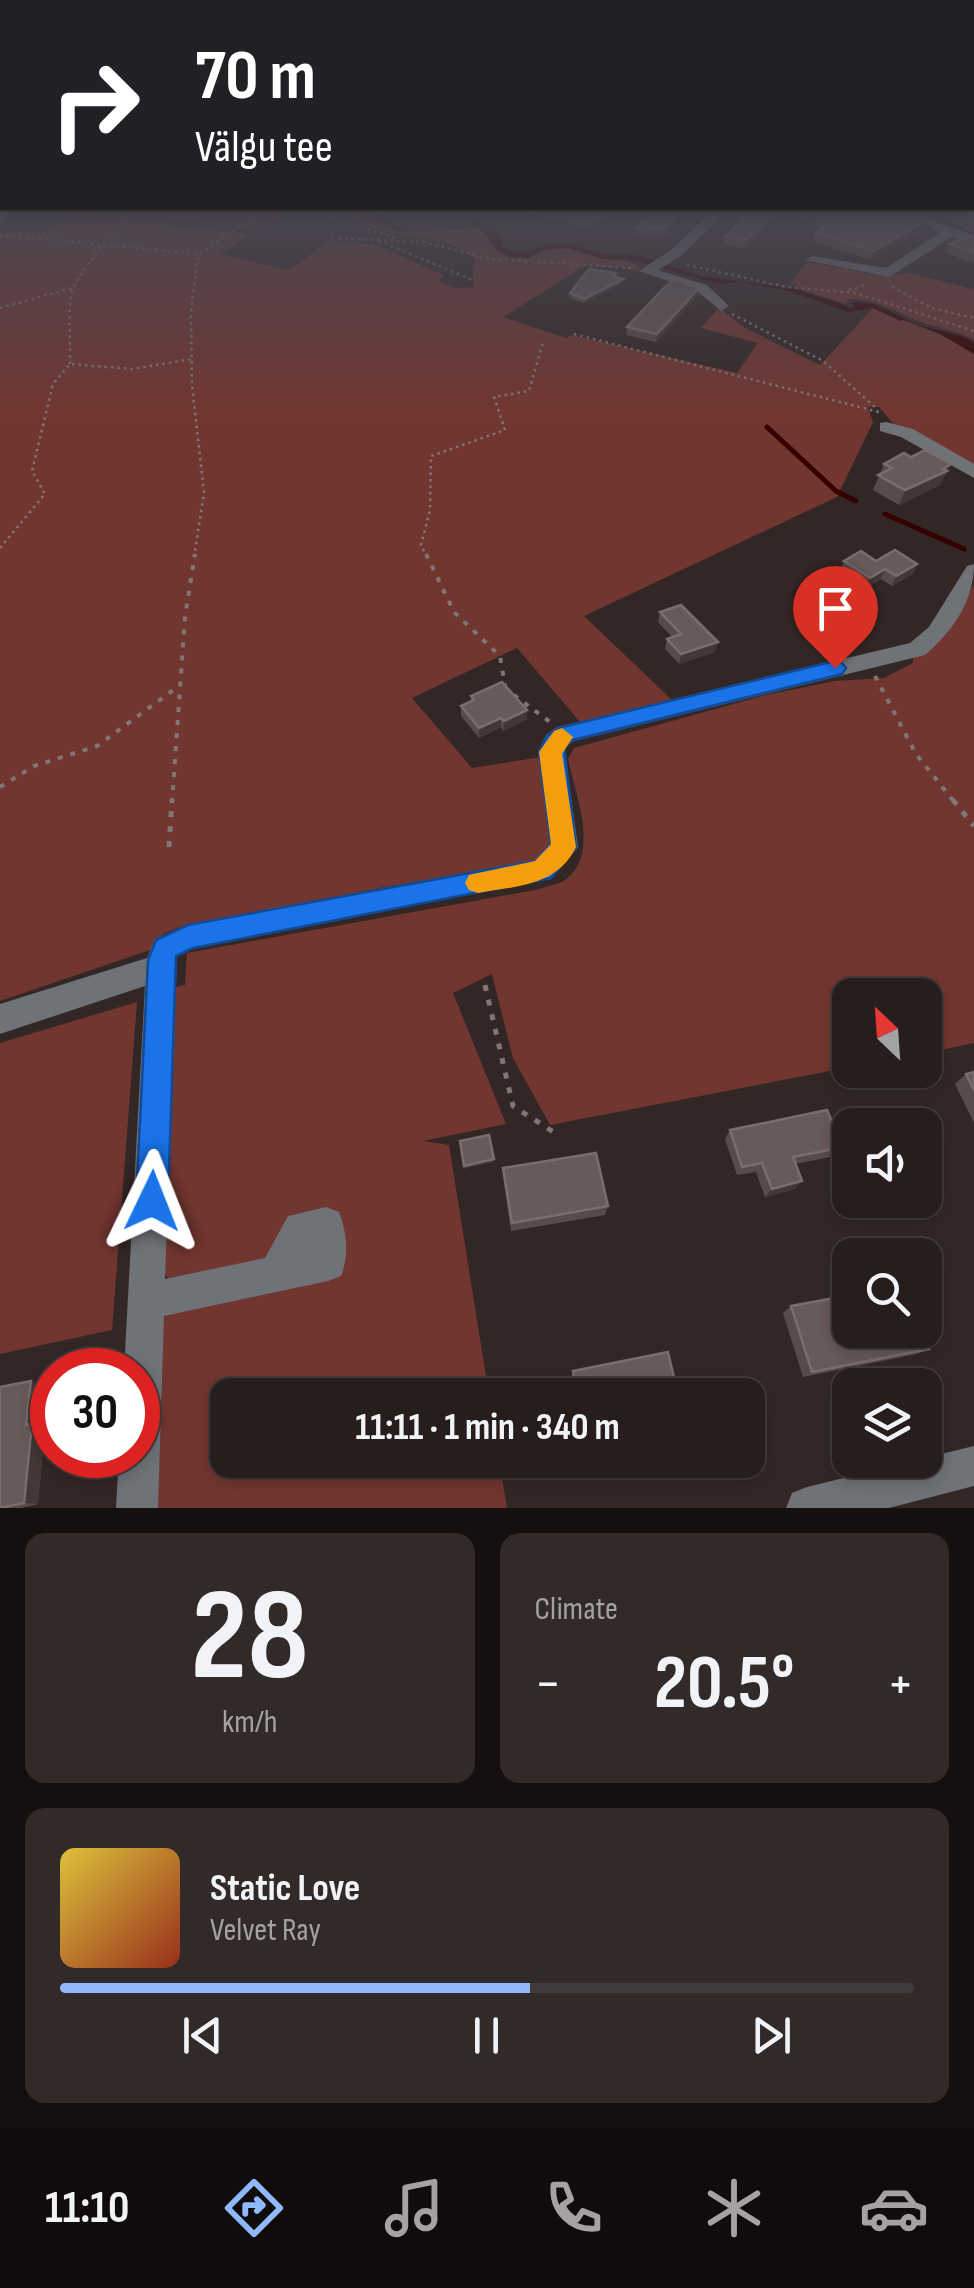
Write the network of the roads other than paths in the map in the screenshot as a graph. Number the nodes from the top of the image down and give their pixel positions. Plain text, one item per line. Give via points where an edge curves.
1 (682, 278) edge
2 (722, 306) road end
3 (883, 419) road end
4 (974, 472) edge
5 (974, 570) edge
6 (161, 967) junction
7 (0, 1019) edge
8 (276, 1274) dead end
9 (148, 1301) junction
10 (974, 1466) edge
11 (137, 1508) edge
12 (806, 1508) edge

1 - 2 street
3 - 4 street
5 - 6 street via 929,642 867,664 566,734 550,752 564,847 542,870 188,937 165,948
6 - 7 street
6 - 9 street
8 - 9 street
9 - 11 street
10 - 12 street

